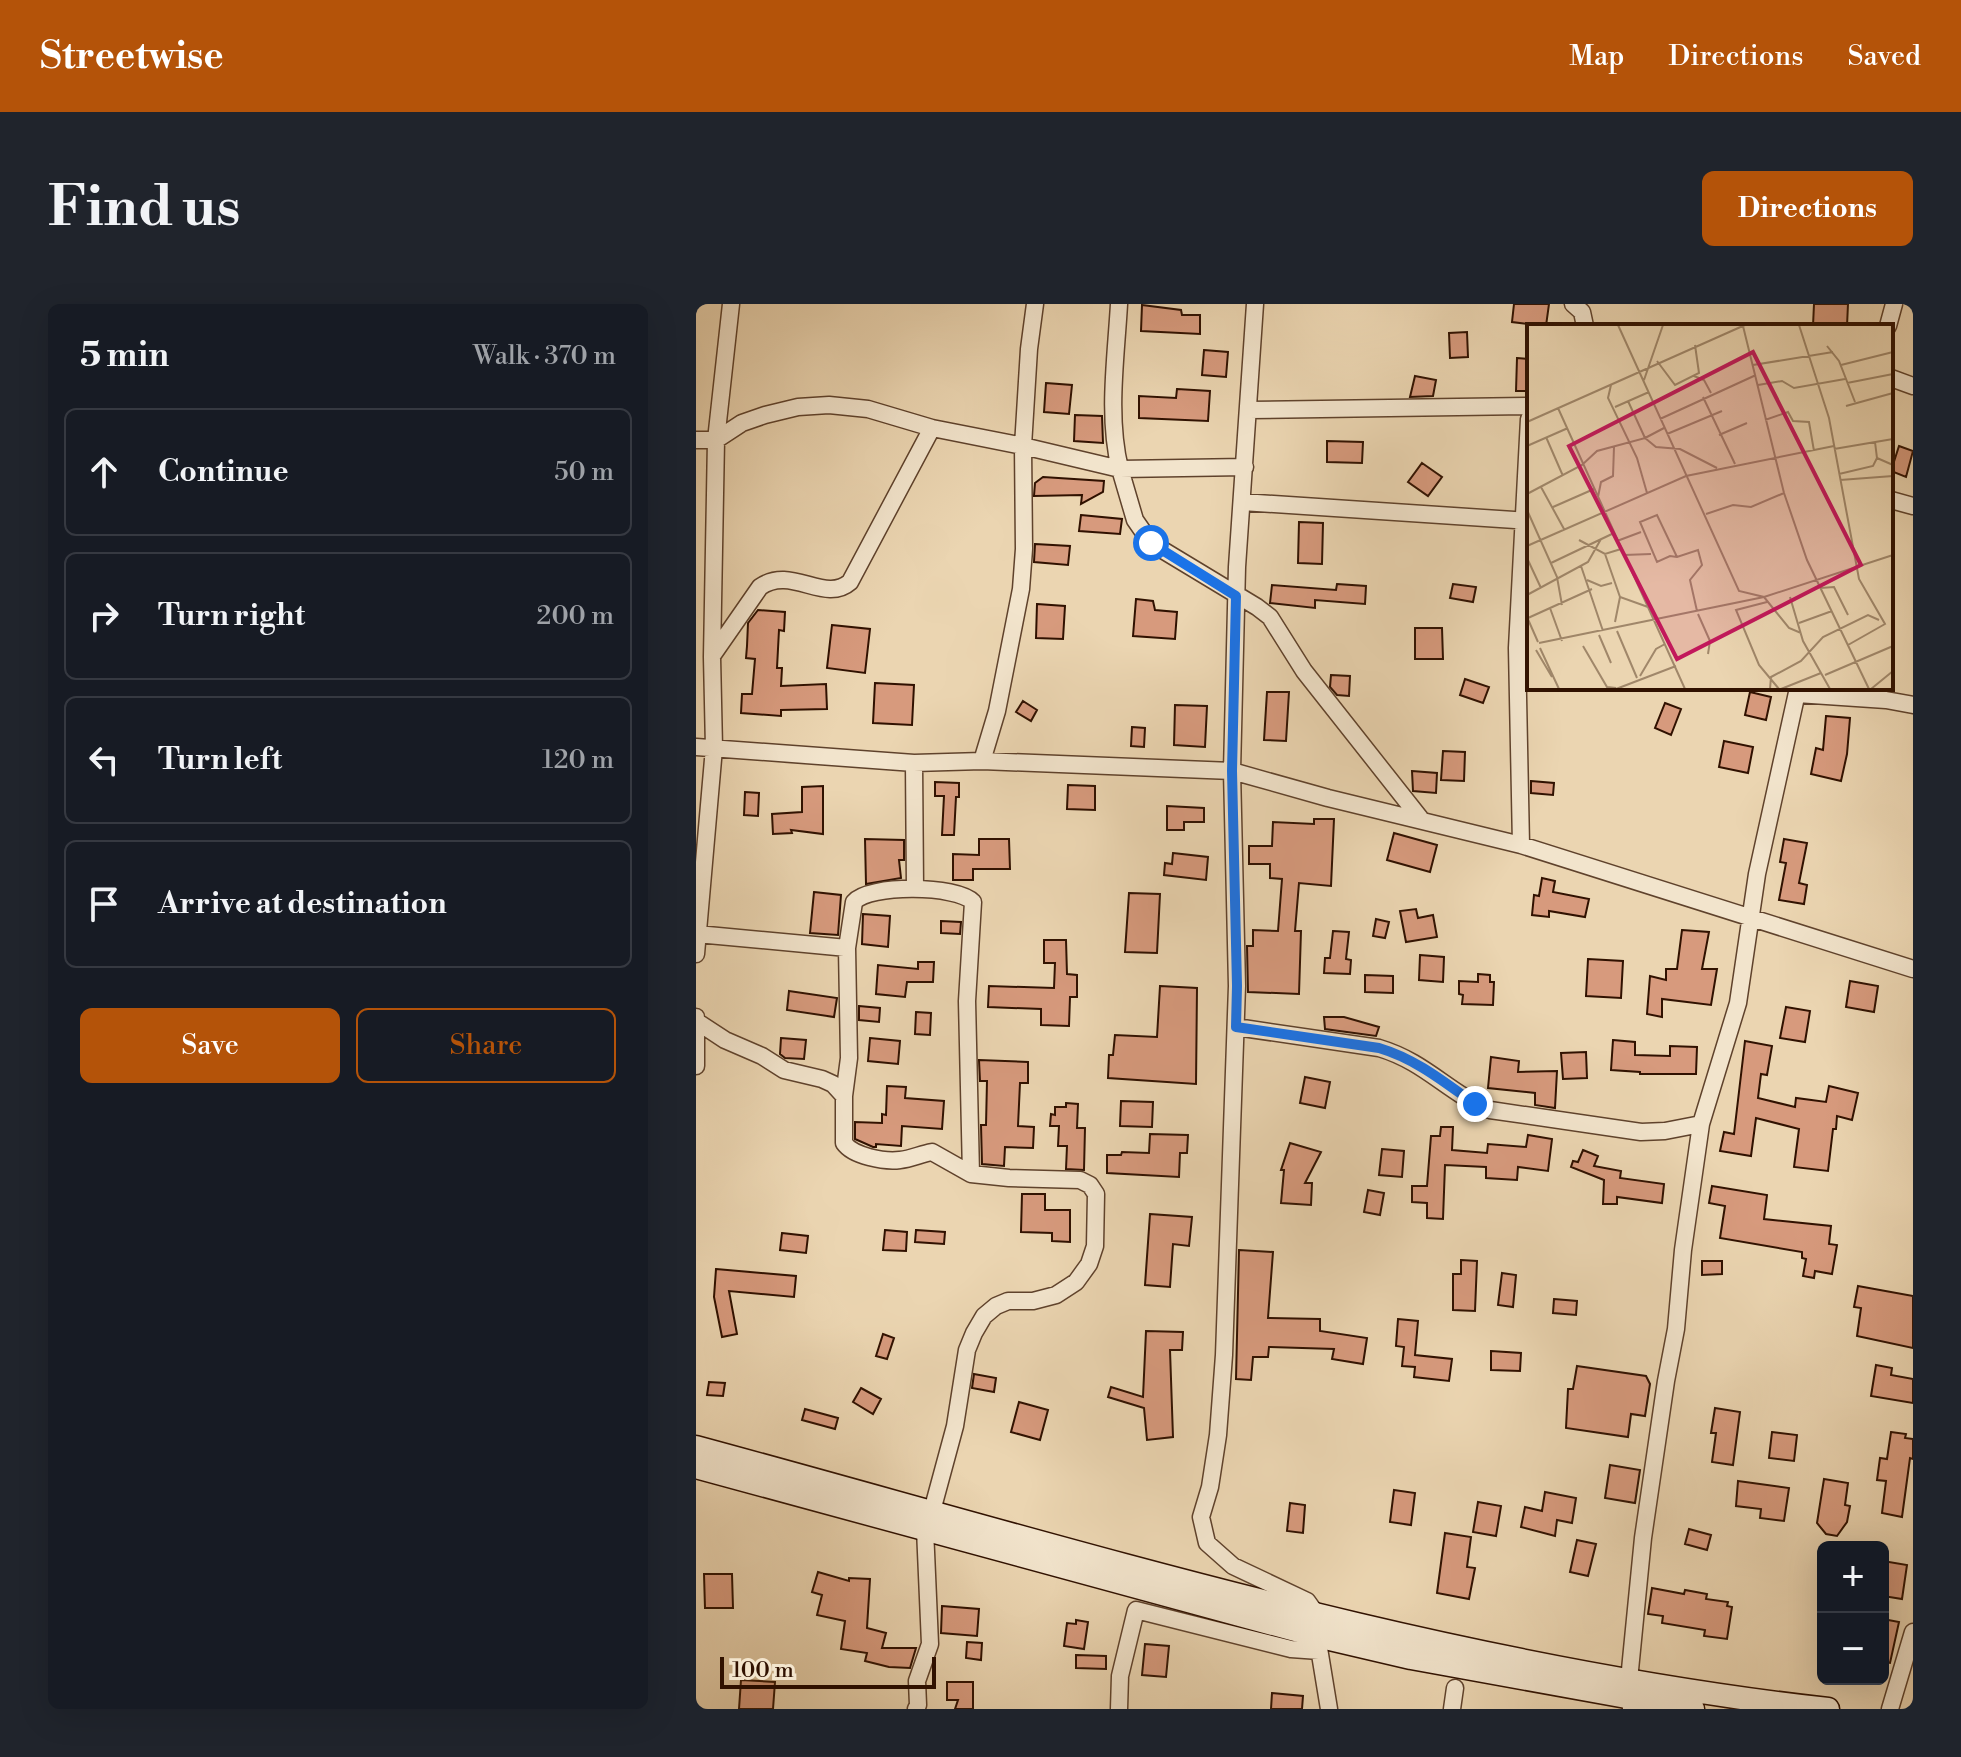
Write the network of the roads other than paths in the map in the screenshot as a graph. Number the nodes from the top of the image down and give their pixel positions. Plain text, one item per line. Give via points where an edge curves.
1 (731, 304) edge
2 (1035, 304) edge
3 (1119, 304) edge
4 (1255, 304) edge
5 (1573, 304) edge
6 (1894, 304) edge
7 (1585, 324) edge
8 (1889, 324) edge
9 (1893, 379) edge
10 (1913, 386) edge
11 (1527, 406) edge
12 (1249, 410) junction
13 (932, 428) junction
14 (696, 440) edge
15 (716, 440) junction
16 (1023, 446) junction
17 (1245, 467) junction
18 (1120, 469) junction
19 (1893, 501) edge
20 (1242, 502) junction
21 (1913, 506) edge
22 (1527, 521) edge
23 (1236, 596) junction
24 (713, 599) junction
25 (696, 600) edge
26 (1523, 649) edge
27 (712, 657) junction
28 (1798, 691) edge
29 (1913, 705) edge
30 (696, 747) edge
31 (714, 748) junction
32 (982, 761) junction
33 (914, 763) junction
34 (1232, 771) junction
35 (1420, 818) junction
36 (1521, 845) junction
37 (699, 881) edge
38 (915, 889) junction
39 (1752, 917) junction
40 (697, 934) edge
41 (847, 948) junction
42 (696, 954) edge
43 (1913, 969) edge
44 (696, 1019) edge
45 (1236, 1027) junction
46 (696, 1066) edge
47 (844, 1096) junction
48 (1701, 1124) junction
49 (971, 1174) junction
50 (696, 1447) edge
51 (696, 1467) edge
52 (929, 1520) junction
53 (1140, 1599) junction
54 (1913, 1632) edge
55 (1318, 1634) junction
56 (1455, 1688) dead end
57 (1630, 1696) edge
58 (916, 1709) edge
59 (1119, 1709) edge
60 (1329, 1709) edge
61 (1452, 1709) edge
62 (1693, 1709) edge
63 (1828, 1709) edge
64 (1890, 1709) edge

1 - 15 street
2 - 16 street
3 - 18 street via 1113,422
4 - 12 street
5 - 7 street
6 - 8 street
9 - 10 street
11 - 12 street
12 - 17 street
13 - 15 street via 868,409 829,405 765,415
13 - 16 street
13 - 27 street via 850,582 834,590 769,580
14 - 15 street
15 - 24 street
16 - 18 street
16 - 32 street via 1021,589
17 - 18 street
17 - 20 street
18 - 23 street via 1135,520 1151,543
19 - 21 street
20 - 22 street
20 - 23 street
22 - 26 street
23 - 34 street
23 - 35 street via 1270,617 1304,671
24 - 25 street
24 - 27 street
26 - 36 street
27 - 31 street
28 - 29 street
28 - 39 street
30 - 31 street
31 - 33 street
31 - 37 street
32 - 33 street
32 - 34 street
33 - 38 street
34 - 35 street
34 - 45 street
35 - 36 street
36 - 39 street
37 - 40 street
38 - 41 street via 859,895
38 - 49 street via 960,893 973,902 967,1001
39 - 43 street
39 - 48 street via 1738,1003
40 - 41 street
40 - 42 street
41 - 47 street via 849,1058
44 - 46 street
44 - 47 street via 784,1070 833,1084
45 - 48 street via 1401,1054 1490,1110 1641,1132
45 - 55 street via 1224,1355 1218,1435 1201,1517 1207,1543 1233,1566 1307,1601
47 - 49 street via 848,1148 891,1160 932,1152
48 - 57 street via 1643,1538
49 - 52 street via 1080,1180 1090,1185 1096,1194 1095,1246 1076,1282 1056,1295 1008,1301 984,1316 967,1350 955,1426
50 - 52 main road
51 - 52 main road
52 - 53 main road
52 - 55 main road
52 - 58 street via 930,1644 917,1681
53 - 55 main road
53 - 59 street via 1120,1676
54 - 64 street
55 - 57 main road via 1515,1658
55 - 60 street
56 - 61 street
57 - 62 main road
57 - 63 main road via 1721,1697

